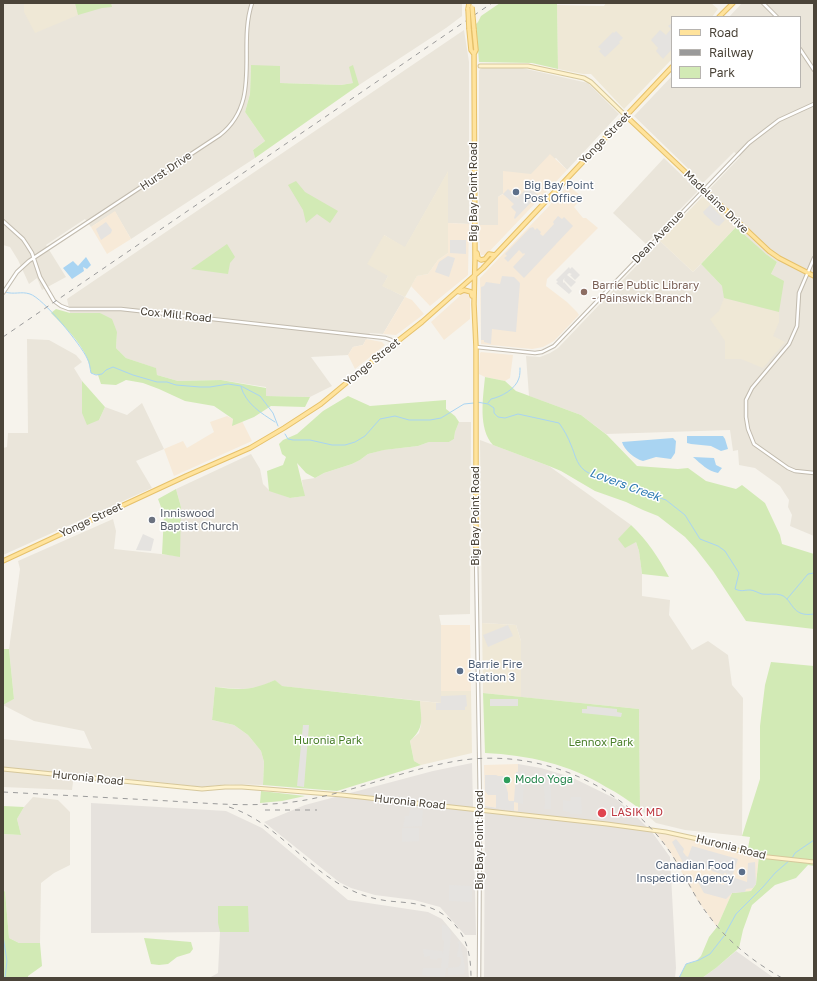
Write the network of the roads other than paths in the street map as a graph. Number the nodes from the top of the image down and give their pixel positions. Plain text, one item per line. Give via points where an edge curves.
1 (252, 3) edge
2 (733, 3) edge
3 (763, 3) edge
4 (471, 4) edge
5 (720, 16) edge
6 (776, 16) edge
7 (472, 29) junction
8 (801, 50) edge
9 (480, 66) dead end
10 (671, 68) edge
11 (814, 70) edge
12 (814, 104) edge
13 (626, 116) junction
14 (704, 190) junction
15 (3, 221) edge
16 (475, 249) junction
17 (495, 255) junction
18 (33, 258) junction
19 (814, 258) edge
20 (807, 273) junction
21 (474, 275) junction
22 (814, 276) edge
23 (457, 291) junction
24 (3, 293) edge
25 (474, 304) junction
26 (394, 344) junction
27 (476, 347) junction
28 (374, 360) joint
29 (814, 474) edge
30 (476, 552) joint
31 (3, 561) edge
32 (3, 769) edge
33 (480, 810) junction
34 (814, 862) edge
35 (480, 978) edge

1 - 18 street, Hurst Drive via 248,21 244,97 231,125 220,136
2 - 5 main road
3 - 6 street
4 - 7 main road, Big Bay Point Road, bridge
4 - 7 main road, Big Bay Point Road, bridge via 468,10
7 - 16 main road, Big Bay Point Road via 476,50
8 - 11 street
9 - 13 main road via 528,66 584,78
10 - 13 main road, Yonge Street
12 - 14 street, Dean Avenue via 784,118 753,139
13 - 14 main road, Madelaine Drive
13 - 17 main road, Yonge Street
14 - 20 main road, Madelaine Drive via 769,251
14 - 27 street, Dean Avenue via 554,346 535,353
15 - 18 street, Cox Mill Road via 23,239
16 - 17 main road via 480,260 490,254
16 - 21 main road, Big Bay Point Road
17 - 21 main road, Yonge Street
18 - 24 street, Hurst Drive via 22,267
18 - 26 street, Cox Mill Road via 54,301 69,309 121,309 385,338
19 - 20 street
20 - 22 main road, Madelaine Drive
20 - 29 street via 799,292 797,326 789,344 752,388 746,408 748,429 754,444 788,468
21 - 23 main road, Yonge Street
21 - 25 main road, Big Bay Point Road
23 - 25 main road via 471,292
23 - 26 main road, Yonge Street
25 - 27 main road, Big Bay Point Road
26 - 28 main road, Yonge Street
27 - 30 main road, Big Bay Point Road
28 - 31 main road, Yonge Street via 321,404 250,448
30 - 33 street, Big Bay Point Road
32 - 33 main road, Huronia Road via 202,790 242,786
33 - 34 main road, Huronia Road via 666,832 747,854
33 - 35 street, Big Bay Point Road

